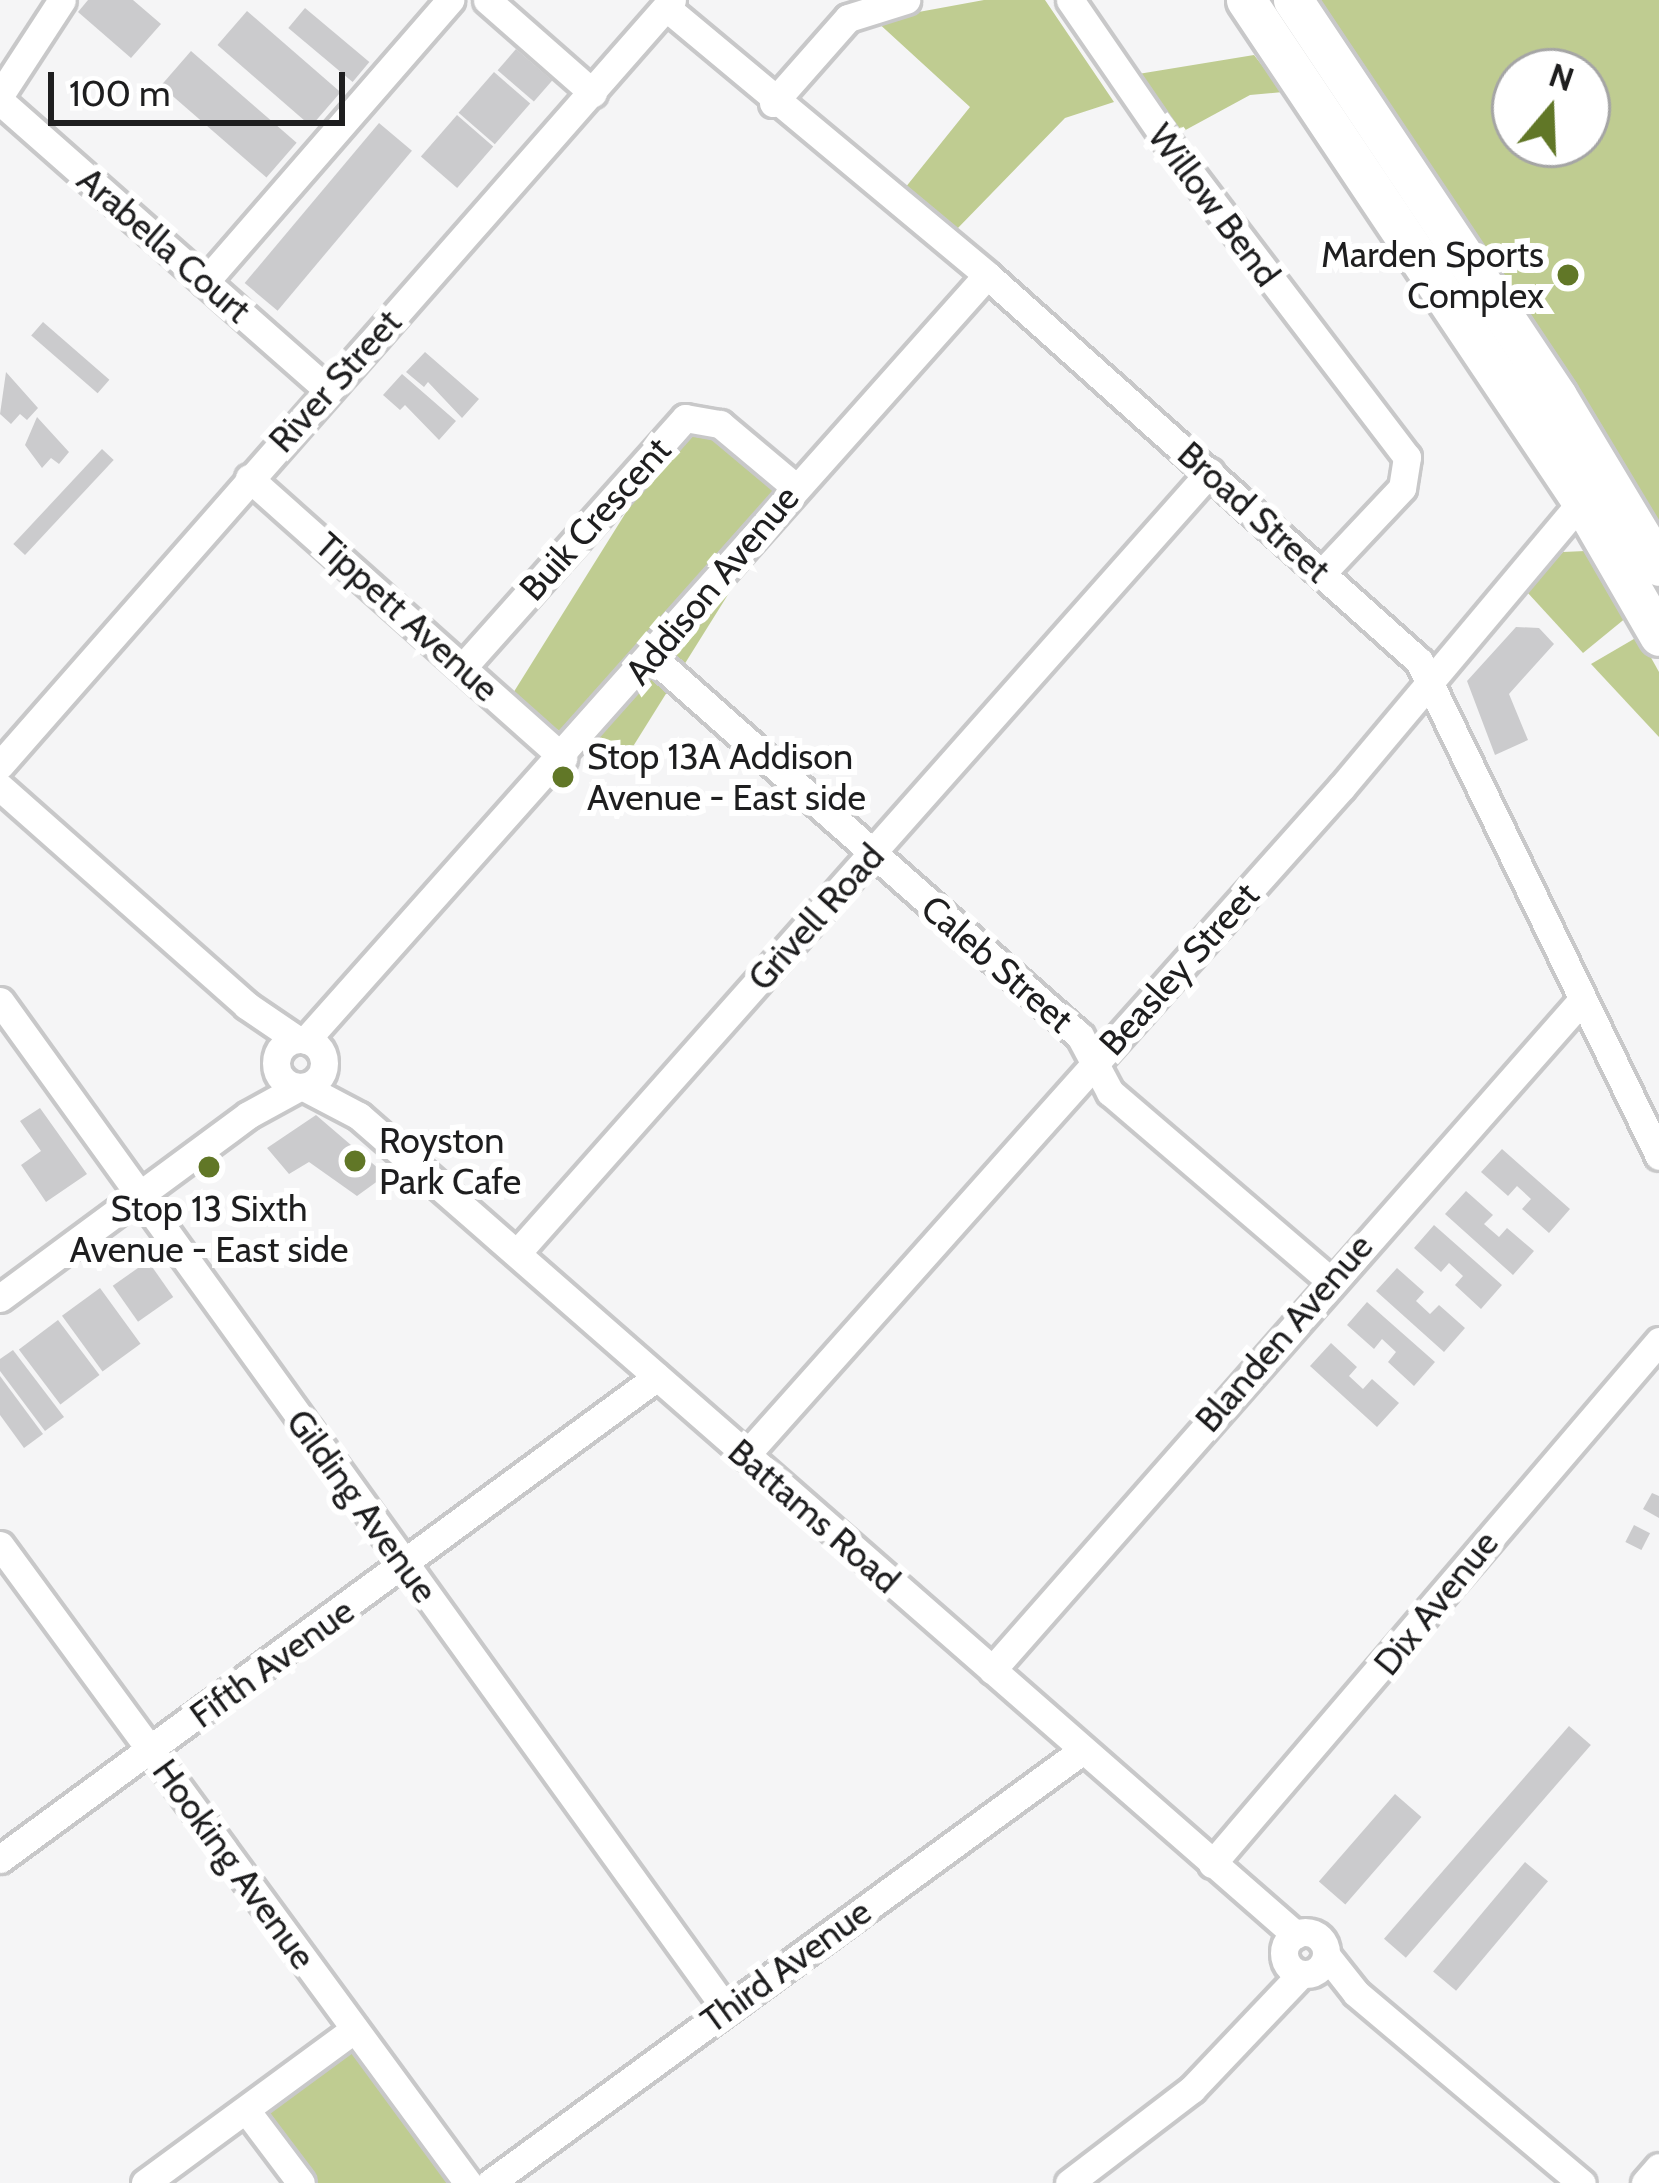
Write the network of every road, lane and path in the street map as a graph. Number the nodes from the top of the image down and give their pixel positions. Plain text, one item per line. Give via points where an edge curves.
1 (62, 0) edge
2 (450, 0) edge
3 (488, 0) edge
4 (906, 0) edge
5 (1070, 0) edge
6 (1246, 0) edge
7 (1293, 0) edge
8 (670, 4) edge
9 (593, 93) junction
10 (0, 98) edge
11 (773, 104) junction
12 (987, 274) junction
13 (205, 282) junction
14 (328, 390) junction
15 (1210, 472) junction
16 (249, 478) junction
17 (795, 487) junction
18 (1594, 489) junction
19 (1613, 554) junction
20 (1659, 570) edge
21 (1322, 572) junction
22 (1656, 629) edge
23 (652, 657) junction
24 (464, 666) junction
25 (1432, 678) junction
26 (563, 758) junction
27 (0, 764) edge
28 (0, 787) edge
29 (872, 855) junction
30 (1581, 1000) junction
31 (0, 1001) edge
32 (246, 1005) junction
33 (311, 1048) junction
34 (1095, 1064) junction
35 (289, 1076) junction
36 (359, 1116) junction
37 (1659, 1156) edge
38 (141, 1196) junction
39 (517, 1253) junction
40 (1330, 1280) junction
41 (0, 1298) edge
42 (1659, 1341) edge
43 (657, 1377) junction
44 (745, 1456) junction
45 (0, 1545) edge
46 (404, 1565) junction
47 (992, 1670) junction
48 (1083, 1750) junction
49 (152, 1752) junction
50 (0, 1859) edge
51 (1211, 1864) junction
52 (1301, 1958) junction
53 (726, 2009) junction
54 (355, 2029) junction
55 (246, 2110) junction
56 (1659, 2167) edge
57 (145, 2183) edge
58 (301, 2183) edge
59 (468, 2183) edge
60 (490, 2183) edge
61 (1069, 2183) edge
62 (1582, 2183) edge
63 (1645, 2183) edge

1 - 10 street
2 - 13 street
3 - 9 street
4 - 11 street via 848,18
5 - 21 street, Willow Bend via 1406,457 1402,488
6 - 18 highway
7 - 18 highway
8 - 9 street, River Street
8 - 11 street, Broad Street
9 - 14 street, River Street
10 - 13 street, Arabella Court
11 - 12 street, Broad Street
12 - 15 street, Broad Street
12 - 17 street, Addison Avenue
13 - 14 street, Arabella Court
14 - 16 street, River Street
15 - 21 street, Broad Street
15 - 29 street, Grivell Road
16 - 24 street, Tippett Avenue
16 - 27 street, River Street
17 - 23 street, Addison Avenue
17 - 24 street, Buik Crescent via 720,424 685,418
18 - 19 highway
18 - 20 highway
18 - 25 street, Beasley Street
19 - 20 highway
19 - 22 highway
20 - 22 highway
21 - 25 street, Broad Street
23 - 26 street, Addison Avenue
23 - 29 street, Caleb Street
24 - 26 street, Tippett Avenue
25 - 30 street, Broad Street
25 - 34 street, Beasley Street
26 - 33 street, Addison Avenue
28 - 32 street, Battams Road
29 - 34 street, Caleb Street via 1080,1036
29 - 39 street, Grivell Road
30 - 37 street, Broad Street
30 - 40 street, Blanden Avenue
31 - 38 street, Gilding Avenue
32 - 33 street, Battams Road
32 - 35 street, Battams Road
33 - 35 street
33 - 35 street
33 - 36 street, Battams Road
34 - 40 street, Caleb Street via 1110,1092
34 - 44 street, Beasley Street
35 - 36 street, Battams Road
35 - 38 street
36 - 39 street, Battams Road
38 - 41 street
38 - 46 street, Gilding Avenue
39 - 43 street, Battams Road
40 - 47 street, Blanden Avenue
42 - 51 street, Dix Avenue
43 - 44 street, Battams Road
43 - 46 street, Fifth Avenue
44 - 47 street, Battams Road
45 - 49 street, Hooking Avenue
46 - 49 street, Fifth Avenue
46 - 53 street, Gilding Avenue
47 - 48 street, Battams Road
48 - 51 street, Battams Road
48 - 53 street, Third Avenue
49 - 50 street, Fifth Avenue
49 - 54 street, Hooking Avenue
51 - 52 street, Battams Road
52 - 61 street via 1192,2089
52 - 62 street, Battams Road via 1356,1993
53 - 60 street, Third Avenue
54 - 55 street
54 - 59 street, Hooking Avenue
55 - 57 street
55 - 58 street
56 - 63 street

